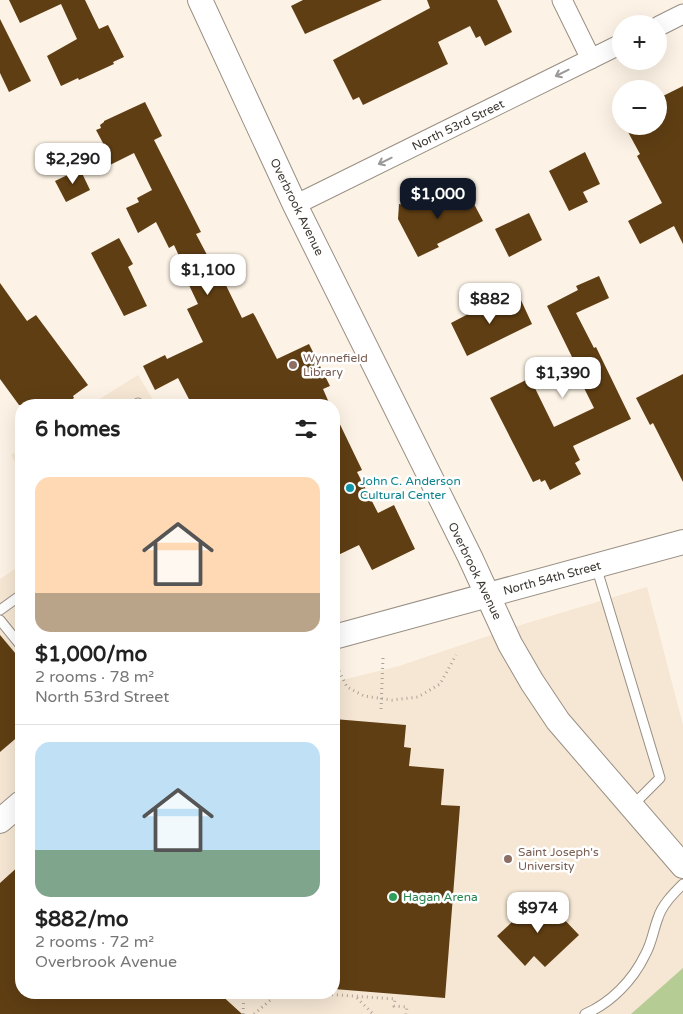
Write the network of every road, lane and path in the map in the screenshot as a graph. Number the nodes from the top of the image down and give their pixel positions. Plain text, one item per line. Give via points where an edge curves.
1 (200, 0) edge
2 (562, 0) edge
3 (683, 14) edge
4 (667, 22) edge
5 (612, 48) edge
6 (591, 59) junction
7 (295, 205) junction
8 (683, 542) edge
9 (596, 566) junction
10 (488, 596) junction
11 (15, 599) edge
12 (0, 610) edge
13 (0, 620) edge
14 (340, 634) edge
15 (15, 639) edge
16 (456, 655) dead end
17 (383, 658) dead end
18 (340, 672) edge
19 (381, 698) junction
20 (381, 709) dead end
21 (632, 806) junction
22 (15, 808) edge
23 (0, 821) edge
24 (683, 866) edge
25 (683, 884) edge
26 (340, 996) edge
27 (356, 997) junction
28 (244, 999) edge
29 (272, 999) edge
30 (243, 1014) edge
31 (254, 1014) edge
32 (373, 1014) edge
33 (406, 1014) edge
34 (585, 1014) edge

1 - 7 street, Overbrook Avenue
2 - 6 street
3 - 4 street
5 - 6 street, North 53rd Street
6 -> 7 street, North 53rd Street
7 - 10 street, Overbrook Avenue
8 - 9 street, North 54th Street
9 - 10 street, North 54th Street
9 - 21 lane via 660,778
10 - 14 street, North 54th Street
10 - 21 street, Overbrook Avenue via 510,644 558,721
11 - 12 lane
13 - 15 lane
16 - 19 path via 440,684 426,693 392,700
17 - 19 path
18 - 19 path via 347,687 364,696
19 - 20 path
21 - 24 street, Overbrook Avenue
22 - 23 street
25 - 34 lane via 668,899 658,917 645,956 631,977 613,996
26 - 27 path
27 - 32 path
27 - 33 path via 395,999 394,1006 407,1007
28 - 30 path
29 - 31 path

